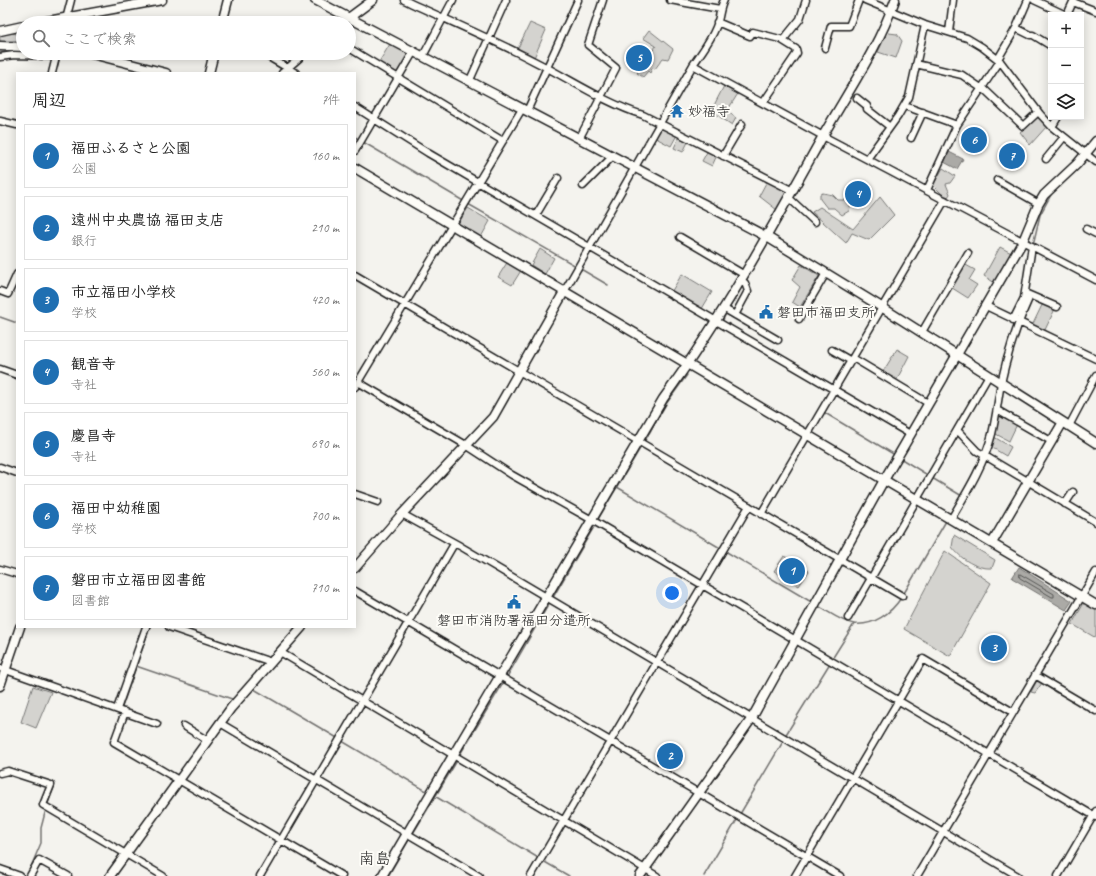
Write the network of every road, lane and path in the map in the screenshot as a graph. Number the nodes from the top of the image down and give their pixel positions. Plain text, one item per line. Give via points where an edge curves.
1 (72, 0) edge
2 (159, 0) edge
3 (228, 0) edge
4 (315, 0) edge
5 (373, 0) edge
6 (404, 0) edge
7 (453, 0) edge
8 (506, 0) edge
9 (578, 0) edge
10 (603, 0) edge
11 (670, 0) edge
12 (724, 0) edge
13 (806, 0) edge
14 (859, 0) edge
15 (865, 0) edge
16 (895, 0) edge
17 (953, 0) edge
18 (1028, 0) edge
19 (1034, 0) edge
20 (720, 9) junction
21 (891, 11) junction
22 (1096, 11) edge
23 (1060, 12) edge
24 (1068, 12) edge
25 (67, 16) edge
26 (85, 16) edge
27 (224, 16) edge
28 (348, 16) edge
29 (351, 16) edge
30 (444, 18) junction
31 (356, 20) edge
32 (717, 22) junction
33 (925, 25) junction
34 (1016, 28) junction
35 (16, 29) edge
36 (0, 31) edge
37 (949, 32) junction
38 (489, 38) junction
39 (782, 40) junction
40 (1048, 44) edge
41 (0, 46) edge
42 (16, 47) edge
43 (825, 48) dead end
44 (414, 51) junction
45 (356, 52) edge
46 (16, 55) edge
47 (423, 56) junction
48 (0, 57) edge
49 (55, 60) edge
50 (115, 60) edge
51 (212, 60) edge
52 (274, 60) edge
53 (298, 60) edge
54 (999, 60) junction
55 (916, 64) junction
56 (693, 65) junction
57 (288, 68) junction
58 (548, 68) junction
59 (52, 72) edge
60 (162, 72) edge
61 (209, 72) edge
62 (283, 72) edge
63 (294, 72) edge
64 (398, 77) junction
65 (470, 80) junction
66 (981, 87) junction
67 (600, 97) junction
68 (857, 98) dead end
69 (762, 103) junction
70 (905, 106) junction
71 (356, 108) edge
72 (524, 110) junction
73 (923, 112) junction
74 (1038, 112) junction
75 (374, 119) junction
76 (1056, 120) edge
77 (0, 121) edge
78 (660, 124) junction
79 (742, 124) dead end
80 (16, 125) edge
81 (957, 125) junction
82 (890, 127) junction
83 (1052, 127) junction
84 (823, 136) junction
85 (1064, 137) junction
86 (911, 138) dead end
87 (580, 139) junction
88 (503, 141) junction
89 (1096, 141) edge
90 (356, 149) edge
91 (1086, 154) junction
92 (613, 156) junction
93 (724, 156) junction
94 (867, 159) junction
95 (1046, 159) dead end
96 (1096, 162) edge
97 (635, 168) junction
98 (356, 169) edge
99 (558, 178) dead end
100 (996, 180) dead end
101 (479, 182) junction
102 (583, 186) dead end
103 (927, 190) junction
104 (792, 197) junction
105 (945, 200) junction
106 (1039, 204) junction
107 (536, 215) junction
108 (815, 222) dead end
109 (453, 225) junction
110 (1086, 229) dead end
111 (1096, 234) edge
112 (680, 237) dead end
113 (767, 238) junction
114 (1023, 241) junction
115 (590, 246) junction
116 (1032, 246) junction
117 (968, 253) dead end
118 (826, 273) junction
119 (16, 276) edge
120 (356, 276) edge
121 (743, 279) junction
122 (1096, 280) edge
123 (0, 291) edge
124 (564, 292) junction
125 (1027, 294) junction
126 (405, 304) junction
127 (986, 306) junction
128 (1057, 307) dead end
129 (883, 308) junction
130 (729, 311) junction
131 (799, 319) dead end
132 (716, 320) junction
133 (1016, 321) junction
134 (922, 332) junction
135 (778, 340) dead end
136 (832, 350) dead end
137 (957, 354) junction
138 (1096, 359) edge
139 (852, 360) junction
140 (689, 364) junction
141 (0, 369) edge
142 (519, 371) junction
143 (16, 374) edge
144 (989, 375) junction
145 (1096, 375) edge
146 (1001, 383) junction
147 (357, 385) edge
148 (834, 390) junction
149 (928, 402) junction
150 (997, 410) junction
151 (1066, 424) junction
152 (958, 432) junction
153 (910, 434) junction
154 (808, 435) junction
155 (638, 441) junction
156 (1051, 441) junction
157 (1096, 443) edge
158 (466, 445) junction
159 (985, 456) junction
160 (0, 467) edge
161 (16, 473) edge
162 (884, 480) junction
163 (1027, 482) junction
164 (1073, 492) dead end
165 (356, 494) edge
166 (917, 500) junction
167 (378, 502) dead end
168 (1065, 504) junction
169 (749, 506) junction
170 (402, 514) junction
171 (761, 514) junction
172 (951, 519) junction
173 (592, 520) junction
174 (1096, 522) edge
175 (992, 543) junction
176 (454, 544) junction
177 (839, 559) junction
178 (356, 567) edge
179 (0, 569) edge
180 (1096, 572) edge
181 (16, 574) edge
182 (872, 578) junction
183 (703, 585) junction
184 (356, 592) edge
185 (902, 596) dead end
186 (1081, 596) junction
187 (545, 598) junction
188 (1096, 605) edge
189 (848, 618) dead end
190 (409, 623) junction
191 (20, 628) edge
192 (146, 628) edge
193 (172, 628) edge
194 (301, 628) edge
195 (795, 639) junction
196 (280, 652) junction
197 (271, 662) junction
198 (657, 663) junction
199 (3, 669) edge
200 (1035, 675) junction
201 (500, 676) junction
202 (0, 686) edge
203 (898, 700) junction
204 (363, 701) junction
205 (121, 711) junction
206 (1096, 711) edge
207 (1013, 712) junction
208 (752, 718) junction
209 (220, 723) junction
210 (157, 724) dead end
211 (184, 726) dead end
212 (208, 741) junction
213 (610, 742) junction
214 (989, 753) junction
215 (454, 754) junction
216 (0, 772) edge
217 (852, 778) junction
218 (179, 780) junction
219 (316, 781) junction
220 (700, 793) junction
221 (1095, 814) edge
222 (564, 820) junction
223 (943, 832) junction
224 (407, 833) junction
225 (281, 840) junction
226 (126, 854) junction
227 (806, 856) junction
228 (0, 869) edge
229 (645, 869) junction
230 (20, 876) edge
231 (30, 876) edge
232 (68, 876) edge
233 (110, 876) edge
234 (163, 876) edge
235 (260, 876) edge
236 (342, 876) edge
237 (382, 876) edge
238 (479, 876) edge
239 (531, 876) edge
240 (640, 876) edge
241 (657, 876) edge
242 (795, 876) edge
243 (840, 876) edge
244 (917, 876) edge
245 (1018, 876) edge
246 (1058, 876) edge

1 - 25 street
2 - 26 street
3 - 27 street
4 - 28 street
5 - 29 street
6 - 30 street
7 - 30 street
8 - 38 street
9 - 58 street
10 - 67 street via 588,45 616,68
11 - 20 street
12 - 20 street
13 - 39 street via 800,19
14 - 43 street via 849,26 831,26
15 - 21 street
16 - 21 street
17 - 37 street
18 - 34 street
19 - 23 street
20 - 32 street
21 - 33 street
21 - 84 street via 875,46
22 - 24 street via 1073,2
30 - 38 street
30 - 47 street
31 - 44 street
32 - 39 street via 750,36 754,32
32 - 56 street via 713,34
33 - 37 street
33 - 55 street
34 - 40 street
34 - 54 street
35 - 36 street
37 - 54 street via 967,38
38 - 58 street
38 - 65 street
39 - 69 street via 796,49 797,53
41 - 42 street
44 - 47 street
44 - 64 street
45 - 64 street
46 - 48 street
47 - 65 street
49 - 59 street
50 - 60 street
51 - 61 street
52 - 57 street
53 - 57 street
54 - 66 street
54 - 74 street
55 - 66 street via 957,73
55 - 70 street
56 - 69 street
56 - 78 street
57 - 62 street
57 - 63 street
58 - 67 street
58 - 72 street
64 - 75 street
64 - 88 street
65 - 72 street
66 - 74 street via 1023,126
66 - 81 street
67 - 78 street
67 - 87 street
68 - 82 street
69 - 84 street
70 - 73 street
70 - 82 street
71 - 75 street
72 - 87 street
72 - 88 street
73 - 81 street
73 - 86 street
74 - 83 street
75 - 90 street
75 - 101 street
76 - 83 street
77 - 80 street
78 - 93 street
78 - 97 street
79 - 93 street
81 - 103 street
82 - 94 street
83 - 85 street
84 - 94 street
84 - 104 street
85 - 91 street
85 - 95 street
87 - 92 street
88 - 101 street
89 - 91 street
91 - 96 street
91 - 106 street via 1053,185
92 - 97 street
92 - 102 street
93 - 104 street
94 - 103 street
97 - 113 street
97 - 115 street
98 - 109 street
99 - 107 street
100 - 106 street
101 - 107 street
101 - 109 street
103 - 105 street
104 - 108 street
104 - 113 street
105 - 114 street
105 - 129 street
106 - 114 street
107 - 115 street
109 - 124 street
109 - 126 street
110 - 111 street
112 - 121 street
113 - 118 street
113 - 121 street
114 - 116 street
114 - 127 street
115 - 124 street
115 - 132 street
116 - 122 street
116 - 125 street
117 - 134 street
118 - 129 street
118 - 131 street
119 - 123 street via 8,294
120 - 126 street
121 - 130 street
121 - 130 street via 748,291
124 - 140 street
124 - 142 street
125 - 128 street
125 - 133 street
126 - 142 street
126 - 147 street
127 - 133 street
127 - 137 street
129 - 134 street
129 - 139 street
130 - 132 street
130 - 135 street
132 - 140 street
132 - 148 street
133 - 138 street
133 - 146 street
134 - 137 street
136 - 139 street
137 - 144 street
137 - 149 street
139 - 148 street
139 - 149 street
140 - 154 street
140 - 155 street via 663,399
141 - 143 street
142 - 155 street
142 - 158 street via 492,417
144 - 146 street
144 - 152 street
145 - 151 street
146 - 150 street
146 - 151 street
147 - 158 street
148 - 153 street
148 - 154 street
149 - 153 street
150 - 156 street
150 - 159 street
151 - 156 street
151 - 157 street
152 - 159 street via 977,452
152 - 166 street
153 - 162 street
154 - 162 street
154 - 171 street
155 - 169 street
155 - 173 street
156 - 163 street
158 - 170 street
158 - 173 street via 512,475
159 - 163 street
159 - 172 street via 976,477
160 - 161 street
162 - 166 street
162 - 177 street
163 - 168 street
163 - 175 street
164 - 168 street
165 - 167 street
166 - 172 street
166 - 182 street
168 - 174 street
169 - 171 street
169 - 183 street
170 - 176 street
170 - 178 street
171 - 177 street
172 - 175 street
173 - 183 street
173 - 187 street
175 - 186 street
176 - 187 street
176 - 190 street
177 - 182 street
177 - 195 street
179 - 181 street
180 - 186 street
182 - 185 street
182 - 189 street
183 - 195 street
183 - 198 street
184 - 190 street
186 - 188 street
186 - 200 street
187 - 198 street
187 - 201 street
190 - 201 street
190 - 204 street
191 - 199 street
192 - 205 street
193 - 197 street
194 - 196 street
195 - 203 street
195 - 208 street
196 - 197 street
196 - 204 street
197 - 209 street
198 - 208 street
198 - 213 street
199 - 202 street
199 - 205 street
200 - 206 street
200 - 207 street
201 - 213 street
201 - 215 street
203 - 207 street via 923,659
203 - 214 street
203 - 217 street
204 - 215 street
204 - 219 street
205 - 210 street
205 - 218 street via 114,742
207 - 214 street
208 - 217 street
208 - 220 street
209 - 212 street
209 - 219 street
211 - 212 street
212 - 218 street
213 - 220 street
213 - 222 street
214 - 221 street
214 - 223 street
215 - 222 street
215 - 224 street
216 - 226 street via 8,771 51,785 43,806
217 - 223 street
217 - 227 street
218 - 225 street
218 - 226 street
219 - 224 street
219 - 225 street
220 - 227 street
220 - 229 street
221 - 246 street
222 - 229 street
222 - 239 street
223 - 244 street
223 - 245 street
224 - 237 street
224 - 238 street
225 - 235 street
225 - 236 street
226 - 233 street
226 - 234 street
227 - 242 street
227 - 243 street
228 - 230 street
229 - 240 street
229 - 241 street
231 - 232 street via 39,860

